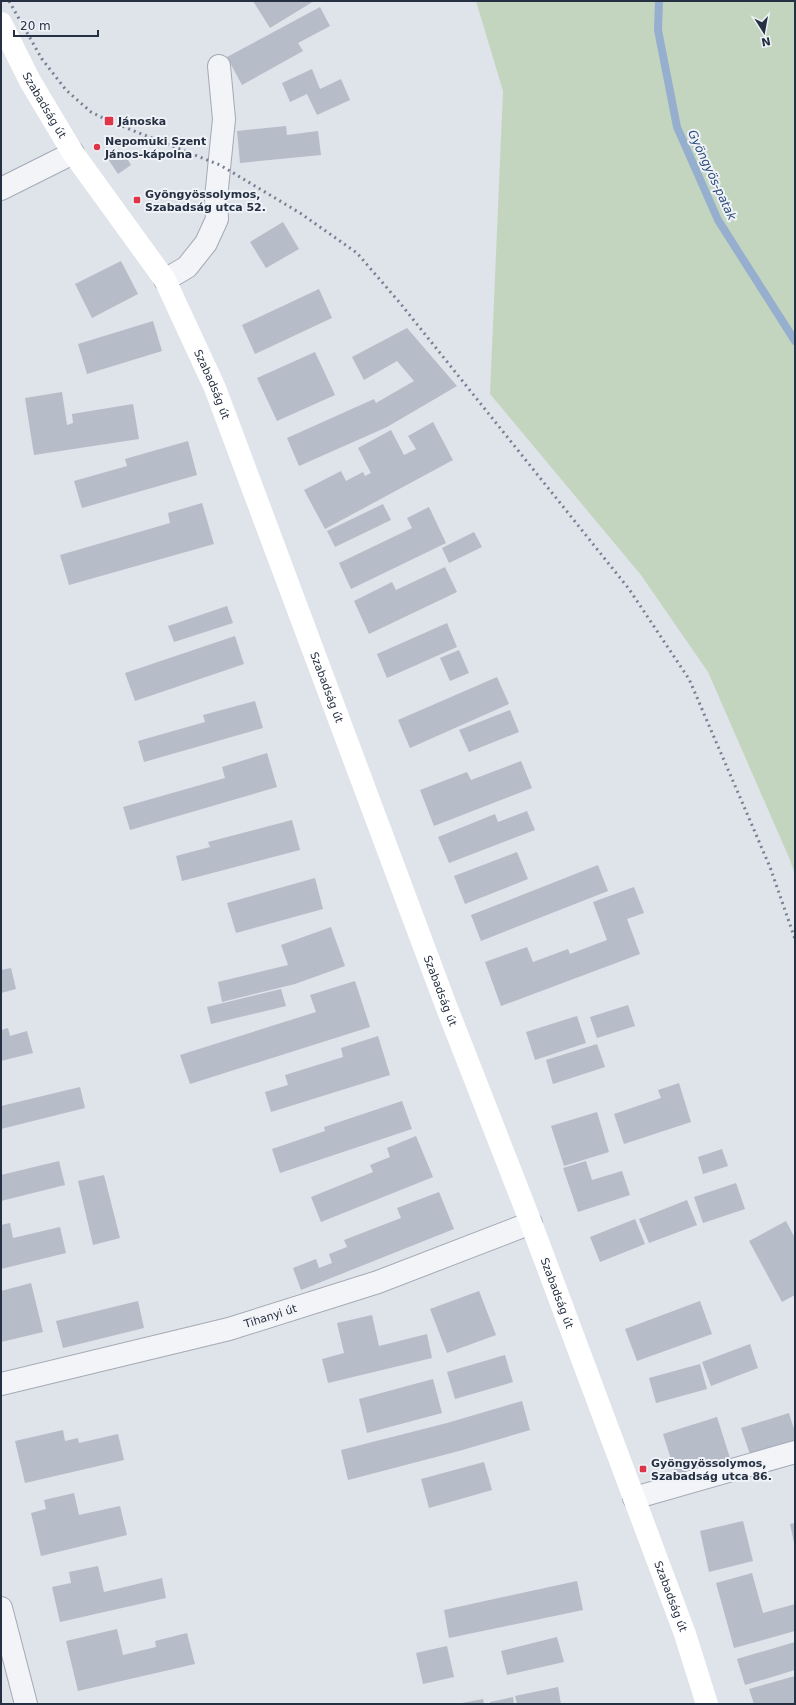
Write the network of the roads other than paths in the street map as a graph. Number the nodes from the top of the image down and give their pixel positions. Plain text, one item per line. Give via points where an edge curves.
1 (1, 23) edge
2 (219, 66) dead end
3 (74, 153) junction
4 (1, 189) edge
5 (165, 280) junction
6 (531, 1223) junction
7 (1, 1384) edge
8 (795, 1452) edge
9 (634, 1498) junction
10 (1, 1608) edge
11 (26, 1704) edge
12 (707, 1704) edge

1 - 3 street, Szabadság út via 30,81
2 - 5 street via 224,119 216,198 217,219 206,243 187,267
3 - 4 street
3 - 5 street, Szabadság út
5 - 6 street, Szabadság út via 215,388 445,1003
6 - 7 street, Tihanyi út via 378,1282 229,1329
6 - 9 street, Szabadság út
8 - 9 street
9 - 12 street, Szabadság út via 685,1634
10 - 11 street

